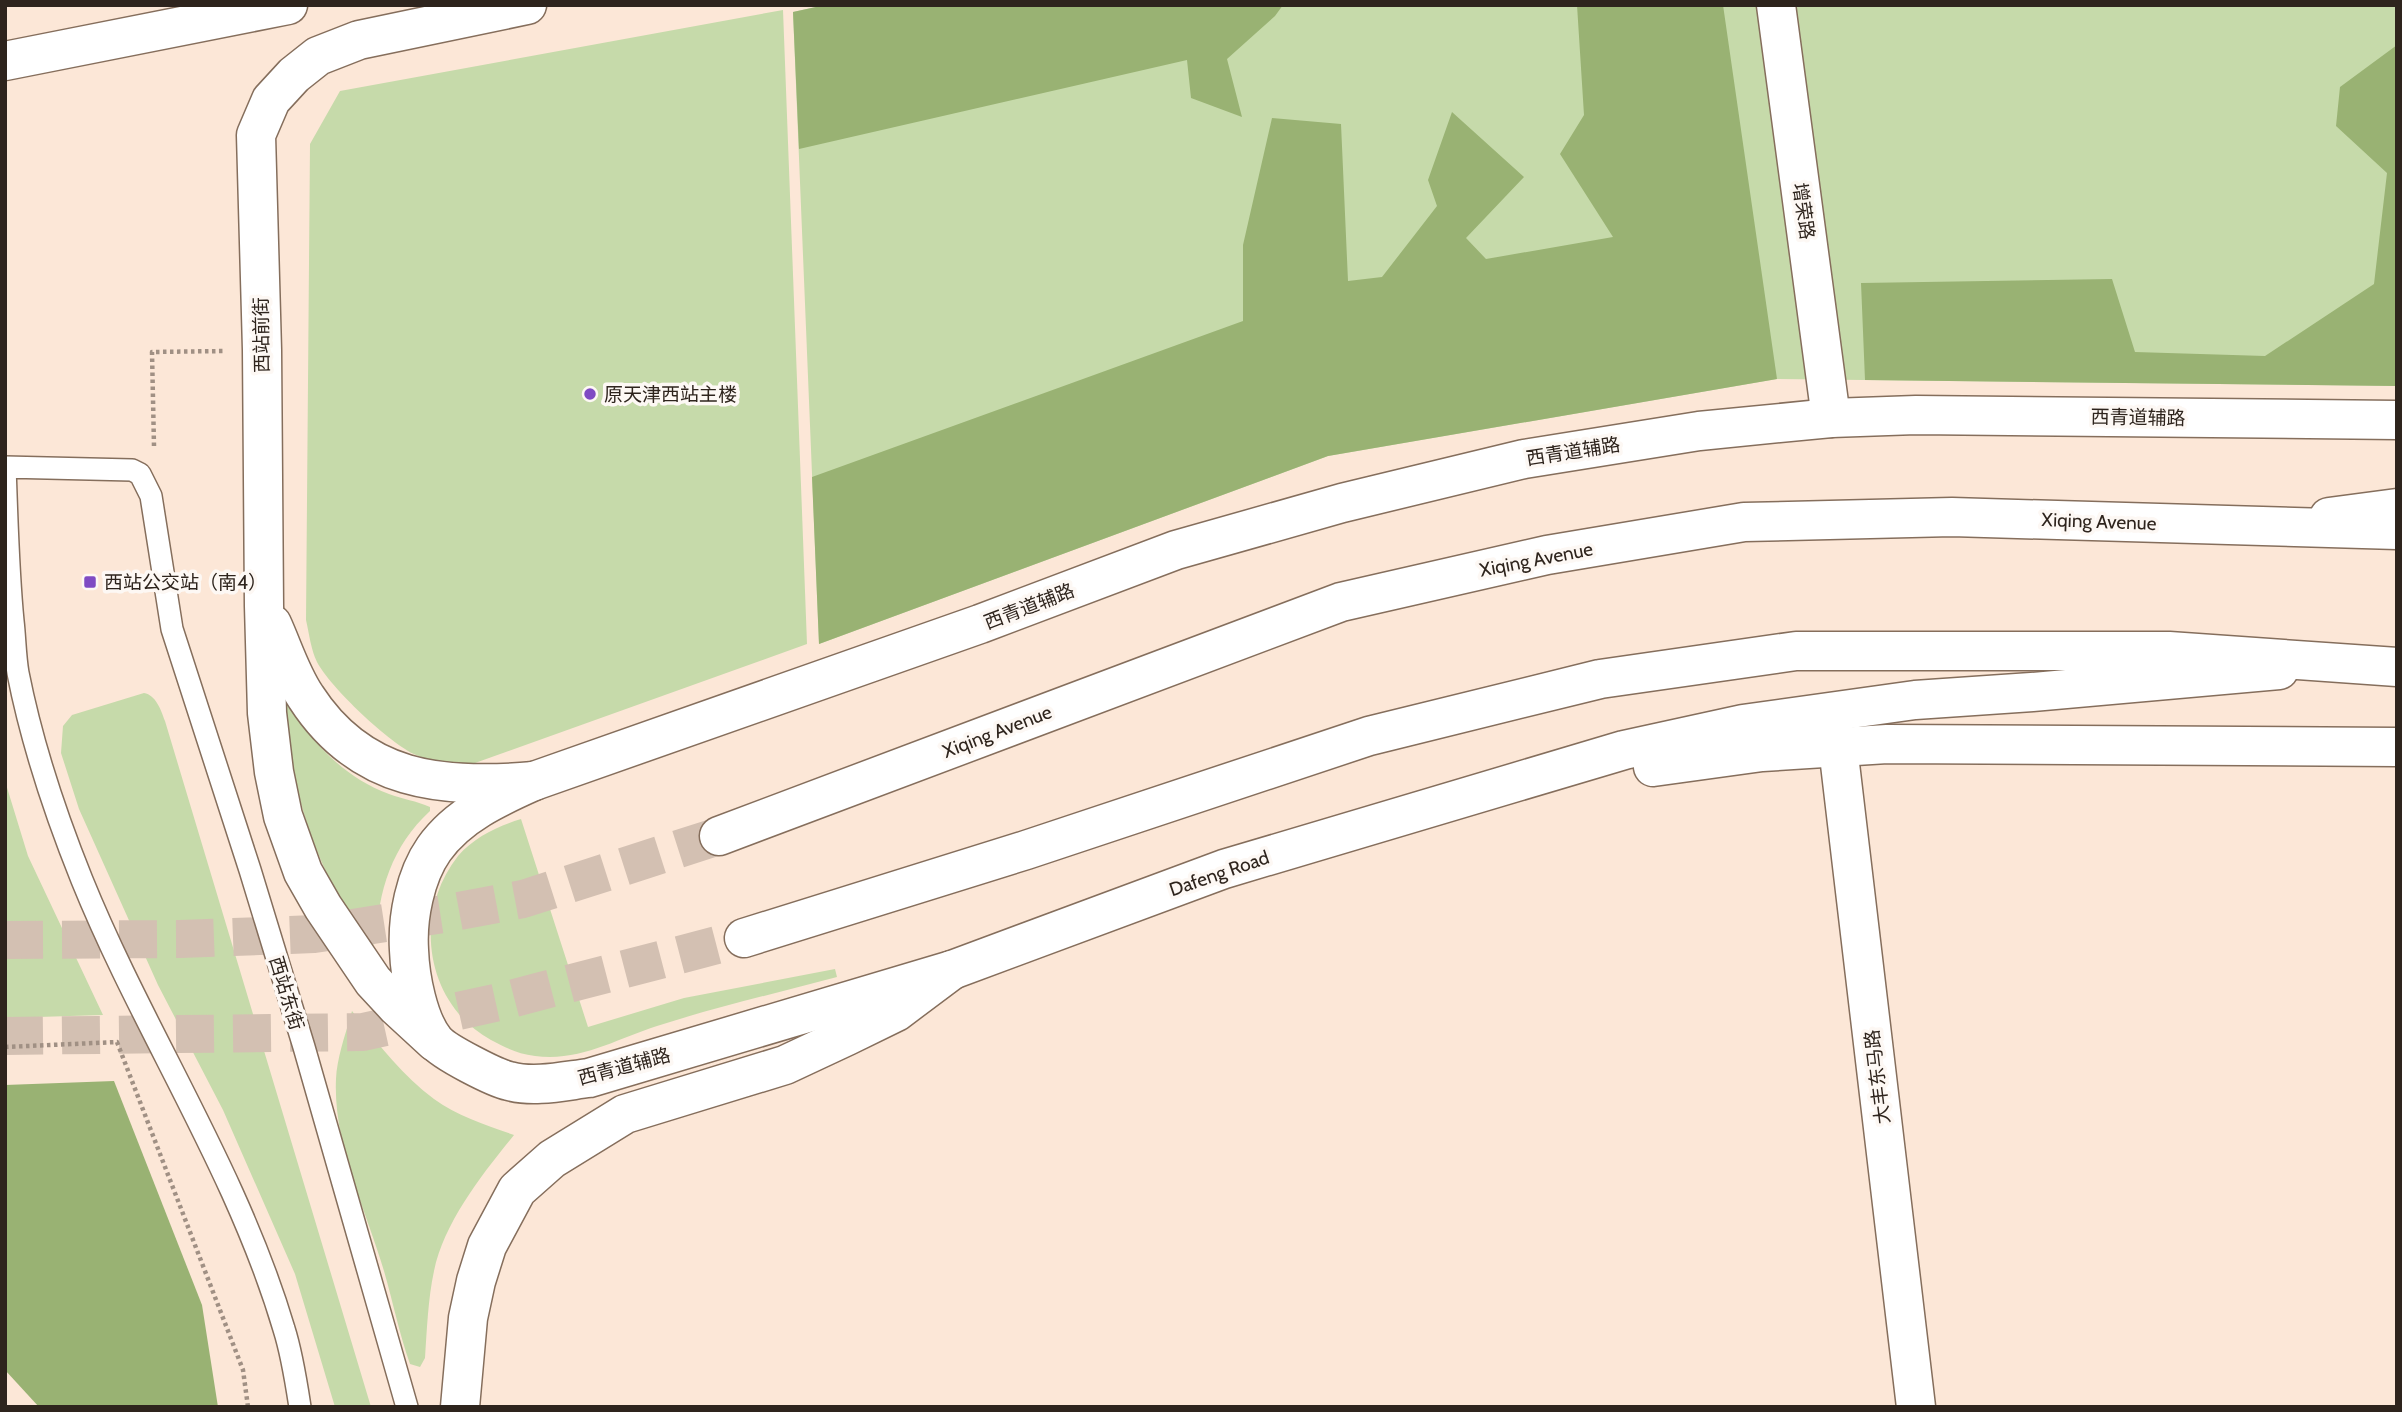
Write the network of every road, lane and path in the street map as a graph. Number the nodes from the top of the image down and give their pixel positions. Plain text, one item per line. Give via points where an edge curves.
1 (288, 5) edge
2 (527, 5) edge
3 (1776, 5) edge
4 (5, 61) edge
5 (262, 350) junction
6 (1831, 418) junction
7 (2397, 420) edge
8 (154, 448) dead end
9 (6, 507) edge
10 (2397, 508) edge
11 (2267, 526) junction
12 (2397, 530) edge
13 (8, 587) edge
14 (264, 606) junction
15 (2337, 664) junction
16 (2397, 667) edge
17 (12, 671) edge
18 (1838, 747) junction
19 (2397, 747) edge
20 (534, 781) junction
21 (1491, 790) junction
22 (719, 836) tunnel mouth
23 (744, 938) tunnel mouth
24 (953, 970) junction
25 (435, 1042) junction
26 (5, 1047) edge
27 (248, 1407) edge
28 (300, 1407) edge
29 (407, 1407) edge
30 (460, 1407) edge
31 (1916, 1407) edge

1 - 4 main road
2 - 5 main road, 西站前街 via 359,40 318,56 271,100 256,135
3 - 6 main road, 增荣路
5 - 8 path via 152,352
5 - 14 main road, 西站前街
6 - 7 main road, 西青道辅路
6 - 20 main road, 西青道辅路 via 1699,431 1524,459 1304,514 1176,550 967,629
9 - 13 lane
9 - 29 lane, 西站东街 via 5,467 132,470 140,474 151,496 172,629 304,1048
10 - 11 main road
11 - 12 main road, Xiqing Avenue
11 - 22 main road, Xiqing Avenue via 1952,517 1744,522 1547,555 1341,602
13 - 17 lane
14 - 20 main road via 306,697 342,741 397,772 458,784
14 - 25 main road, 西站前街 via 274,772 283,816 303,872 373,981
15 - 16 main road
15 - 21 main road via 1915,700 1743,724 1624,750
15 - 23 main road via 2169,651 1796,651 1600,679 1370,736
17 - 28 lane via 83,883 227,1179 264,1268 285,1331
18 - 19 main road
18 - 21 main road via 1762,752
18 - 31 main road, 大丰东马路
20 - 25 main road, 西青道辅路 via 492,800 460,823 434,849 418,883 408,938 409,965 417,1002
21 - 24 main road, Dafeng Road via 1224,869
24 - 25 main road, 西青道辅路 via 589,1079 510,1082
24 - 30 main road via 896,1012 785,1065 625,1114 552,1159 526,1182 517,1190 487,1247 476,1281
26 - 27 path via 117,1042 243,1370

